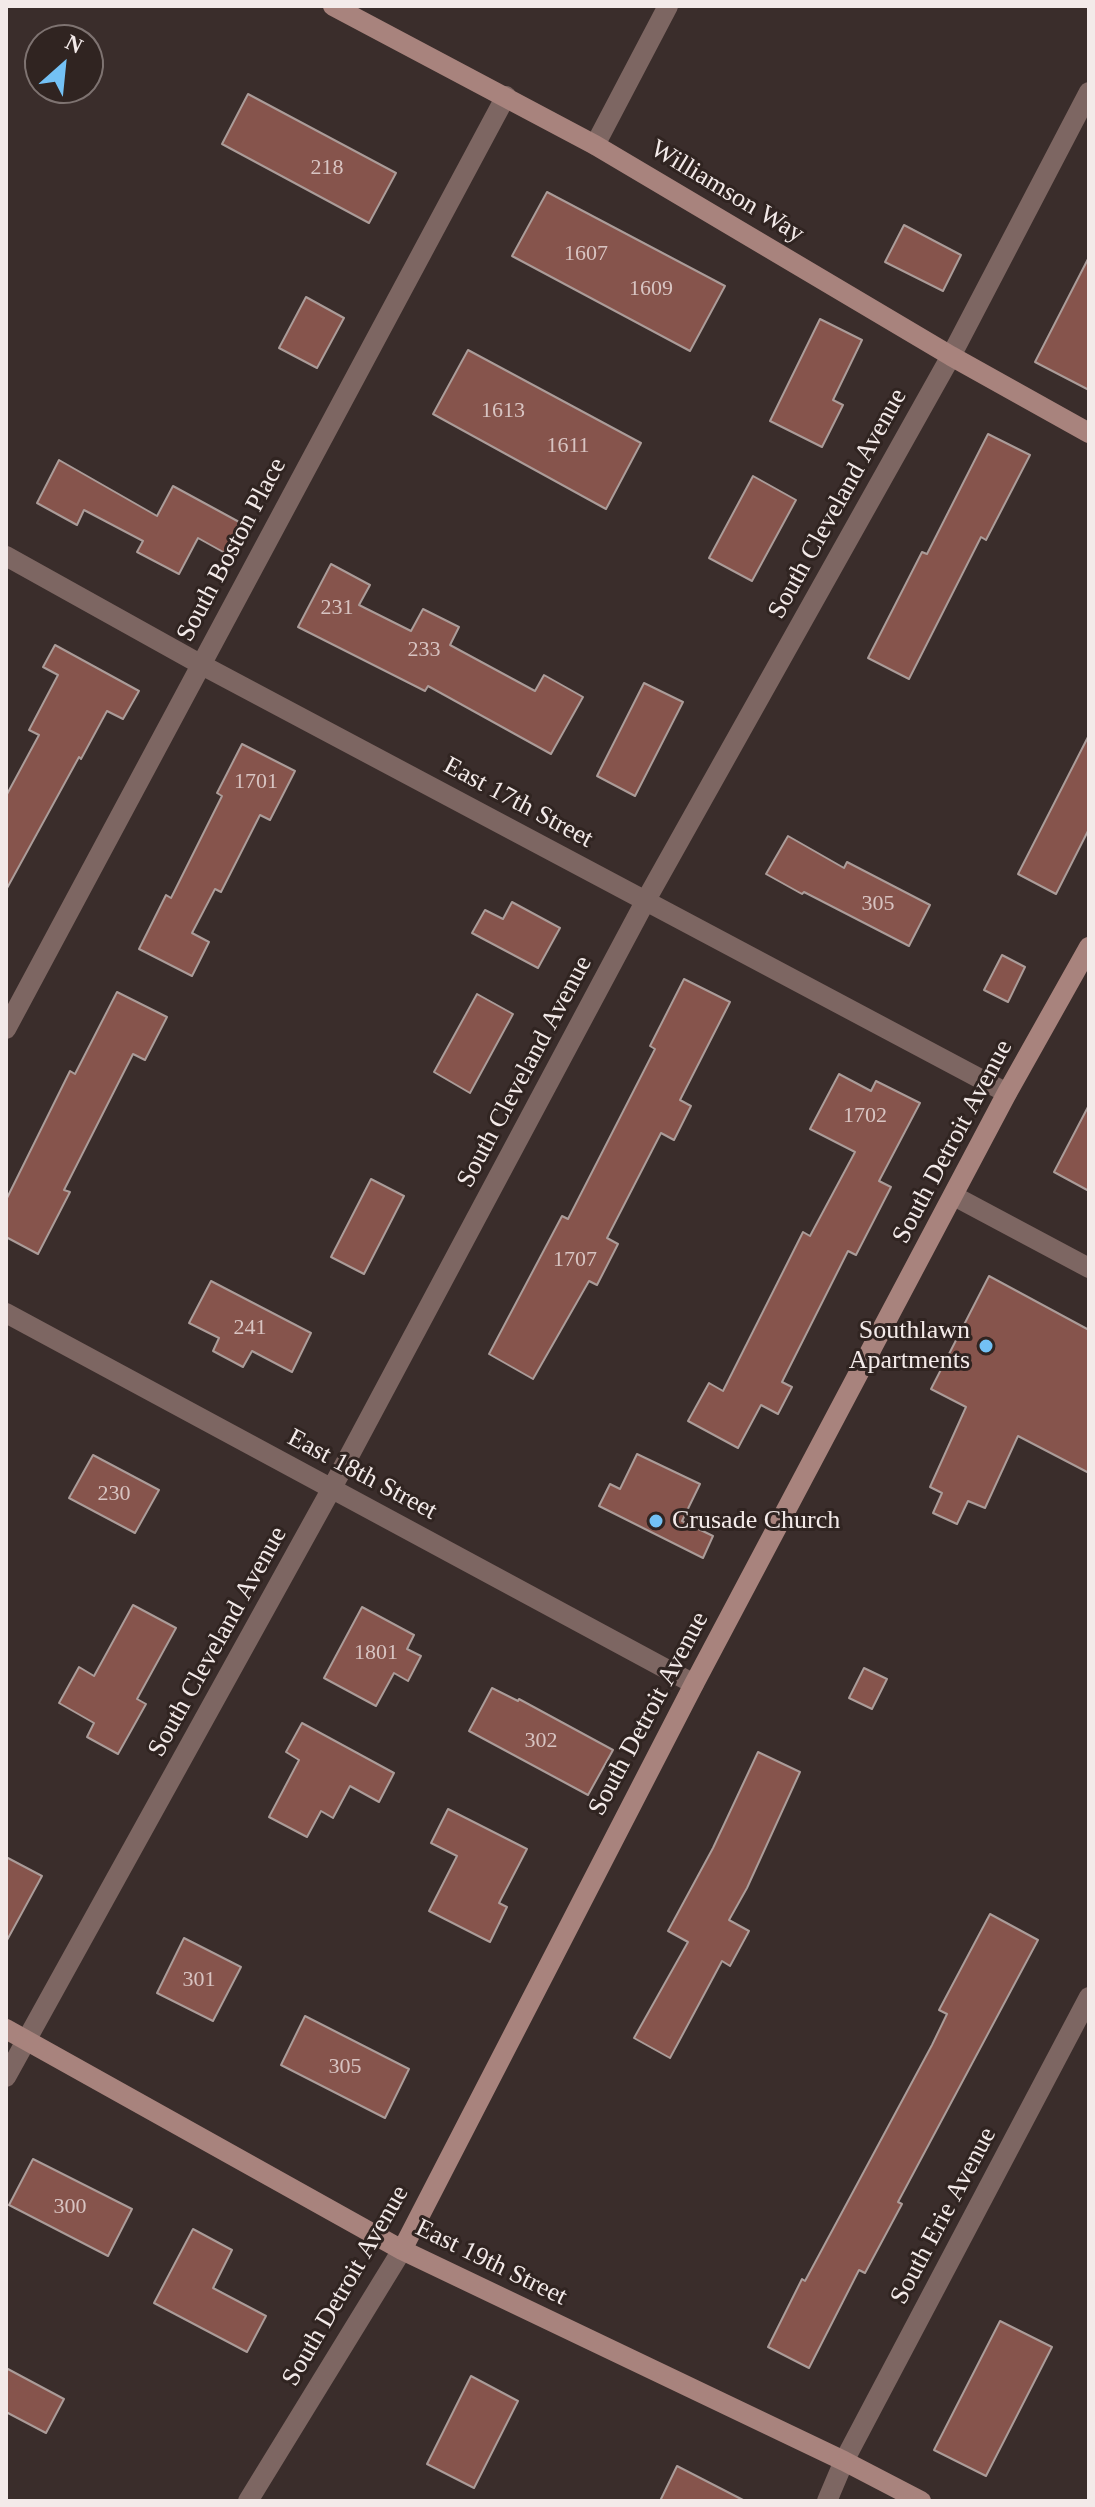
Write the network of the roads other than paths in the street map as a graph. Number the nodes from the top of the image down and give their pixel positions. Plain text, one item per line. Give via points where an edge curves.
1 (333, 6) edge
2 (668, 6) edge
3 (1089, 92) edge
4 (506, 96) junction
5 (595, 145) junction
6 (951, 356) junction
7 (1089, 433) edge
8 (6, 556) edge
9 (200, 664) junction
10 (646, 900) junction
11 (1089, 947) edge
12 (6, 1029) edge
13 (1007, 1093) junction
14 (954, 1196) junction
15 (1089, 1268) edge
16 (6, 1313) edge
17 (332, 1488) junction
18 (694, 1684) junction
19 (1089, 1997) edge
20 (6, 2029) edge
21 (27, 2041) junction
22 (6, 2077) edge
23 (402, 2250) junction
24 (844, 2461) junction
25 (248, 2501) edge
26 (827, 2501) edge
27 (921, 2501) edge

1 - 4 street, Williamson Way
2 - 5 street
3 - 6 street, South Cleveland Avenue
4 - 5 street, Williamson Way
4 - 9 street, South Boston Place
5 - 6 street, Williamson Way
6 - 7 street, Williamson Way
6 - 10 street, South Cleveland Avenue
8 - 9 street, East 17th Street
9 - 10 street, East 17th Street
9 - 12 street, South Boston Place
10 - 13 street, East 17th Street
10 - 17 street, South Cleveland Avenue
11 - 13 street, South Detroit Avenue
13 - 14 street, South Detroit Avenue
14 - 15 street
14 - 18 street, South Detroit Avenue
16 - 17 street, East 18th Street
17 - 18 street, East 18th Street
17 - 21 street, South Cleveland Avenue
18 - 23 street, South Detroit Avenue
19 - 24 street, South Erie Avenue
20 - 21 street, East 19th Street
21 - 22 street, South Cleveland Avenue
21 - 23 street, East 19th Street
23 - 24 street, East 19th Street
23 - 25 street, South Detroit Avenue
24 - 26 street, South Erie Avenue
24 - 27 street, East 19th Street

